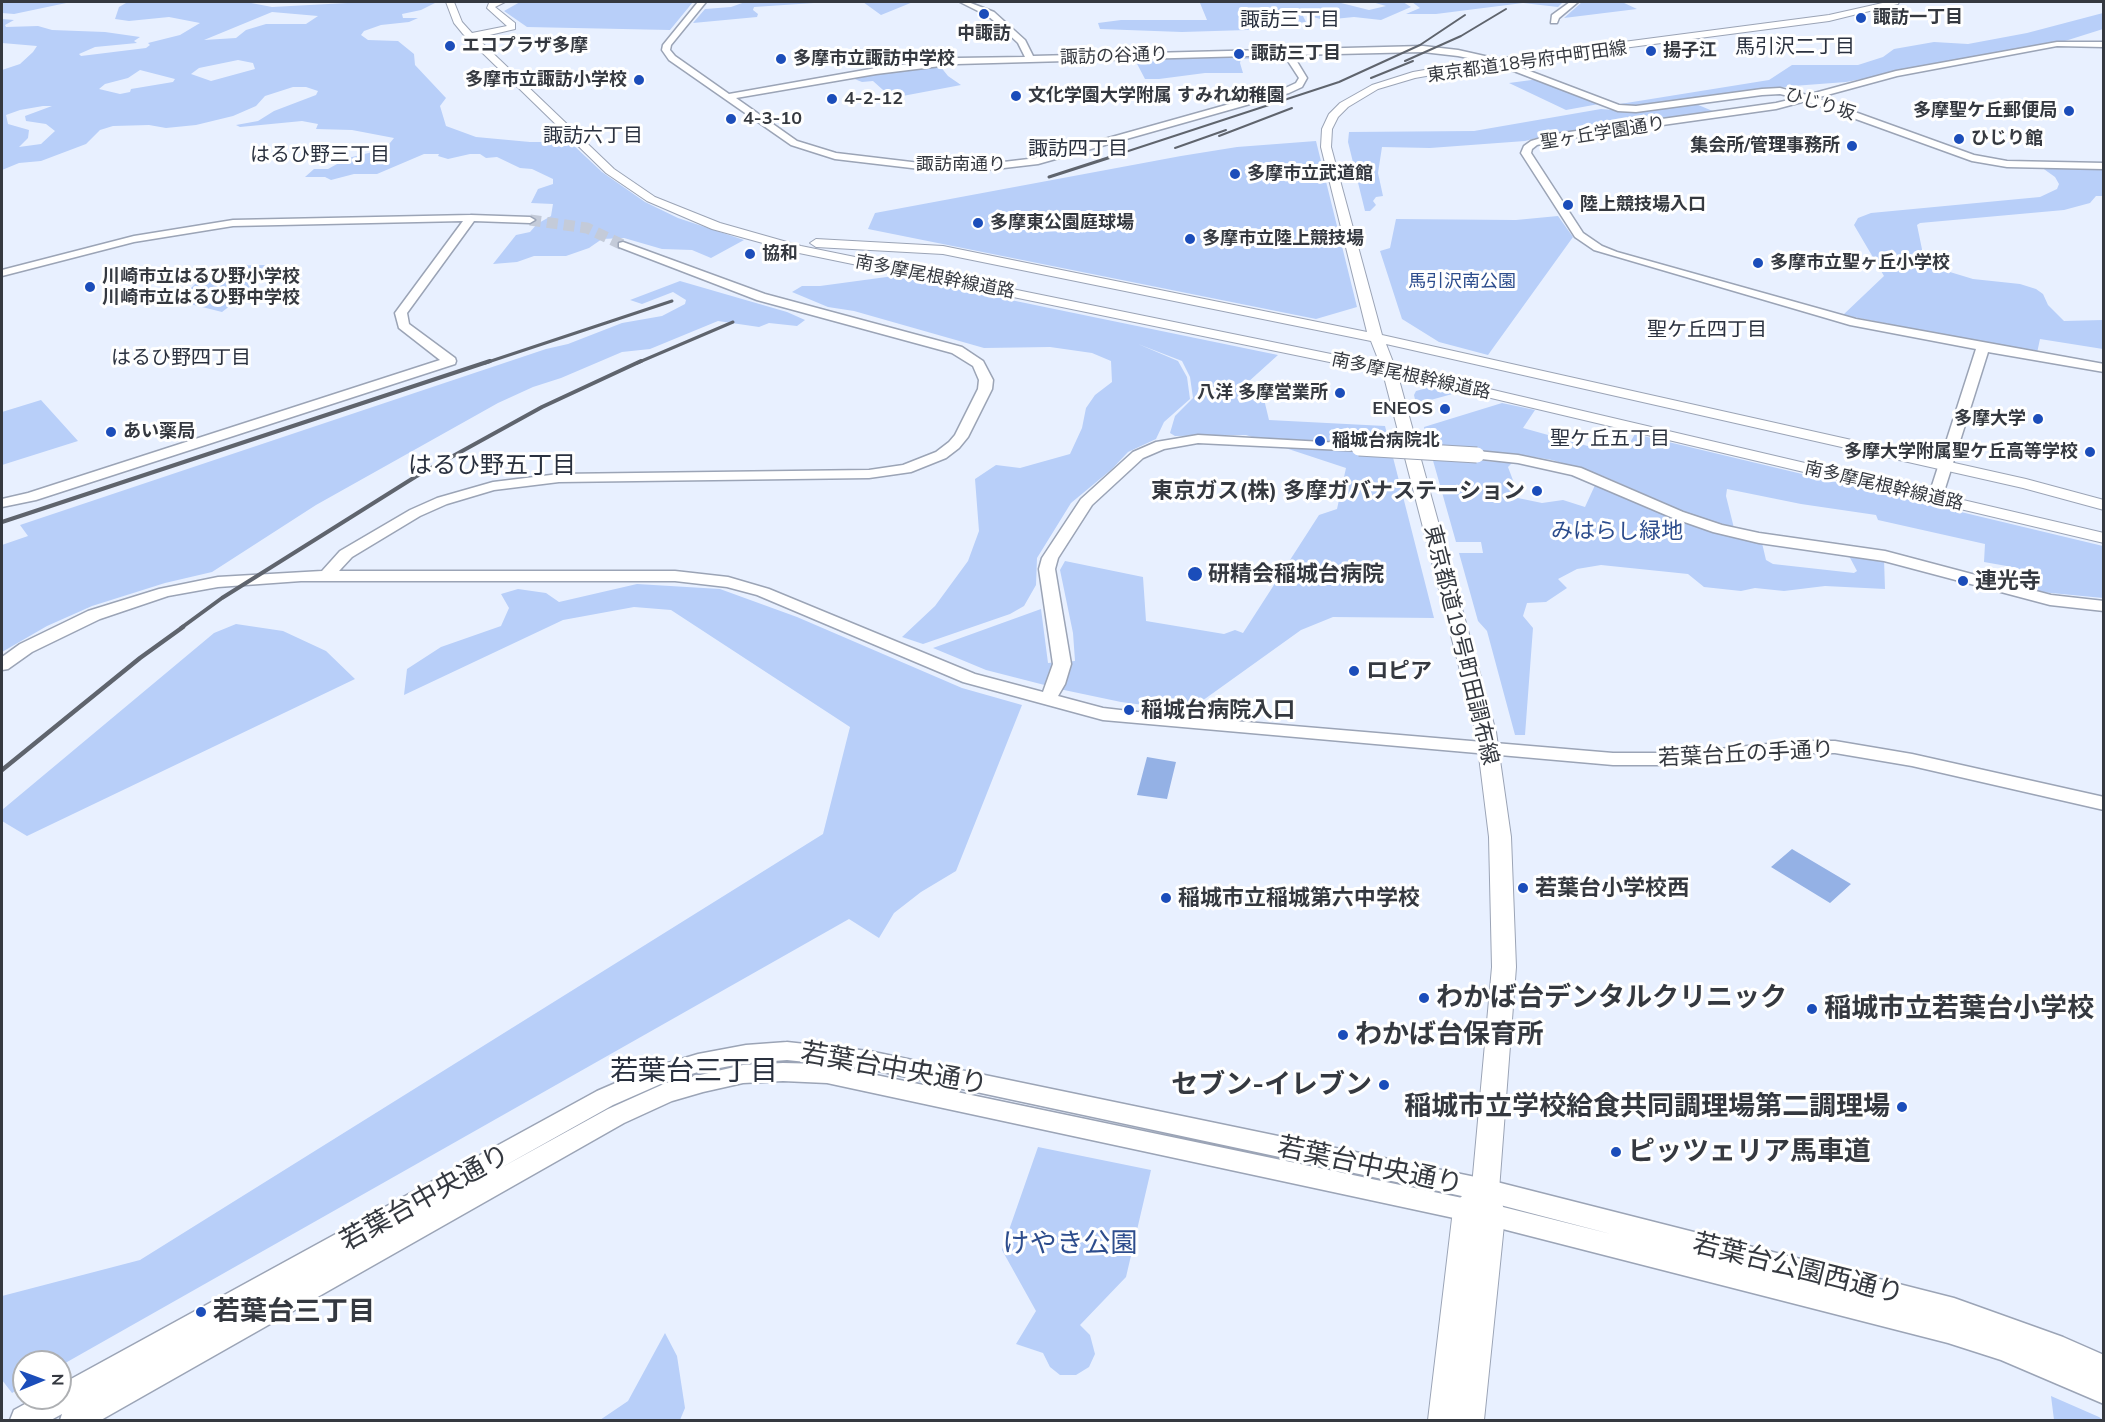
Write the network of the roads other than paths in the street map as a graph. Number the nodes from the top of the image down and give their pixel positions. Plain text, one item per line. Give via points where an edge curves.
1 (450, 2) edge
2 (501, 2) edge
3 (702, 2) edge
4 (963, 2) edge
5 (1574, 2) edge
6 (1895, 2) edge
7 (1908, 2) edge
8 (1554, 21) dead end
9 (471, 36) junction
10 (2103, 45) edge
11 (1286, 51) junction
12 (1030, 58) junction
13 (1498, 63) junction
14 (727, 96) junction
15 (1809, 98) junction
16 (2103, 166) edge
17 (471, 218) junction
18 (530, 220) tunnel mouth
19 (716, 226) junction
20 (623, 245) tunnel mouth
21 (1364, 249) dead end
22 (1034, 268) junction
23 (2, 273) edge
24 (1180, 327) junction
25 (1384, 335) junction
26 (1983, 347) junction
27 (2103, 368) edge
28 (1390, 371) junction
29 (1945, 465) junction
30 (1935, 498) junction
31 (2, 503) edge
32 (2103, 506) edge
33 (2103, 538) edge
34 (326, 576) junction
35 (2103, 606) edge
36 (2, 665) edge
37 (1047, 700) junction
38 (1490, 749) junction
39 (2103, 804) edge
40 (1481, 1205) junction
41 (2103, 1369) edge
42 (2103, 1391) edge
43 (24, 1420) edge
44 (74, 1420) edge
45 (1443, 1420) edge
46 (1469, 1420) edge

1 - 9 main road, 南多摩尾根幹線道路 via 460,25
2 - 9 main road via 491,8 512,27
3 - 14 street, 諏訪南通り via 666,50
4 - 12 street via 1003,24 1022,42
5 - 8 street
6 - 13 main road, 東京都道18号府中町田線 via 1829,18
7 - 13 main road, 東京都道18号府中町田線 via 1808,25
9 - 19 main road, 南多摩尾根幹線道路 via 620,178 673,210
10 - 15 street, 聖ヶ丘学園通り via 2057,44 1896,74
11 - 12 street, 諏訪の谷通り
11 - 13 street, 諏訪の谷通り via 1423,49
11 - 14 street, 諏訪南通り via 1303,75 1301,82 1291,89 1051,158 1000,167 920,166 818,152 786,139
12 - 14 street, 諏訪の谷通り via 911,66
13 - 15 street, ひじり坂 via 1623,109 1770,91
13 - 21 main road, 東京都道18号府中町田線 via 1397,83 1353,106 1343,117 1336,130 1336,147
13 - 25 main road, 東京都道18号府中町田線 via 1431,71 1375,87 1344,105 1327,129 1326,147
15 - 16 street, ひじり坂 via 1971,158 2007,164
15 - 26 street, 聖ヶ丘学園通り via 1762,109 1556,136 1530,145 1526,153 1578,235 1605,252 1845,319
17 - 18 street
17 - 23 street via 267,221 206,226 134,239
17 - 31 street via 401,313 403,325 413,335 450,361 31,497
19 - 22 main road, 南多摩尾根幹線道路 via 801,242 930,248
19 - 24 main road, 南多摩尾根幹線道路 via 799,249
20 - 34 street via 761,297 957,350 978,364 986,380 985,389 954,445 941,455 906,469 869,474 559,478 510,483 472,491 415,513 346,554
22 - 24 main road via 1023,281 1029,285
22 - 25 main road, 南多摩尾根幹線道路
24 - 28 main road, 南多摩尾根幹線道路
25 - 28 main road, 東京都道18号府中町田線
25 - 29 main road, 南多摩尾根幹線道路
26 - 27 street, 聖ヶ丘学園通り
26 - 29 street
28 - 30 main road, 南多摩尾根幹線道路
28 - 38 main road, 東京都道19号町田調布線
29 - 30 street
29 - 32 main road, 南多摩尾根幹線道路
30 - 33 main road, 南多摩尾根幹線道路
34 - 36 street, 若葉台丘の手通り via 237,580 165,592 94,615
34 - 37 street, 若葉台丘の手通り via 712,579 763,592 969,678
35 - 37 street, bridge via 2050,600 1885,555 1718,529 1576,471 1518,459 1204,438 1161,445 1138,455 1086,502 1050,558 1047,569 1062,664
37 - 38 street, 若葉台丘の手通り via 1103,714 1162,721
38 - 39 street, 若葉台丘の手通り via 1613,759 1678,759 1835,747 1912,760
38 - 40 main road, 東京都道19号町田調布線 via 1500,837 1503,968
40 - 41 street, 若葉台公園西通り via 1954,1310
40 - 42 street, 若葉台公園西通り via 1948,1330 2005,1348
40 - 43 street, 若葉台中央通り via 869,1060 787,1051 724,1058 678,1068 605,1098
40 - 44 street, 若葉台中央通り via 827,1074 743,1074 666,1093 616,1116
40 - 45 main road, 東京都道19号町田調布線
40 - 46 main road, 東京都道19号町田調布線

